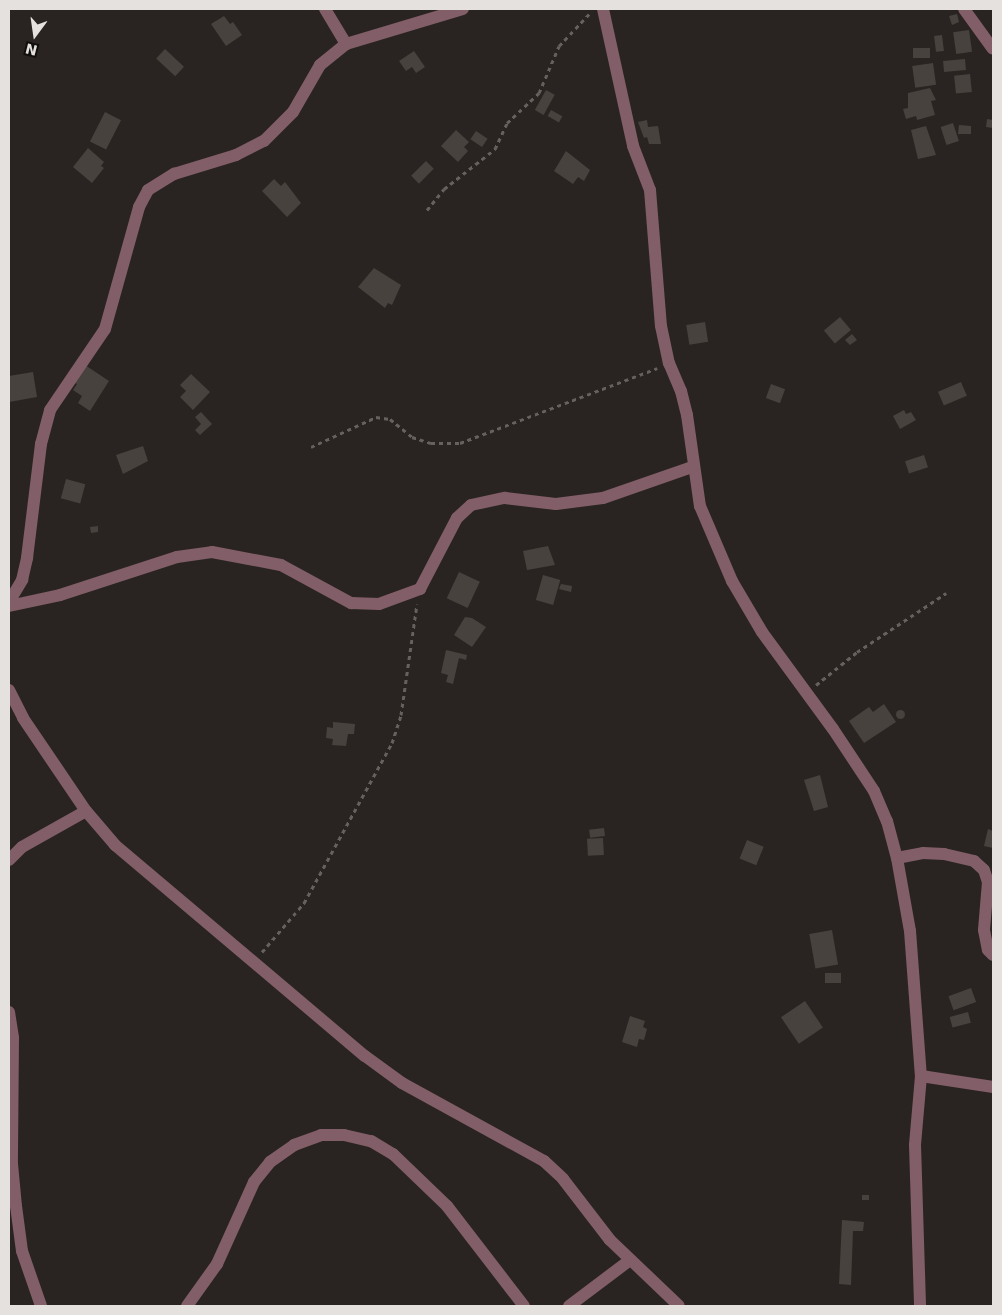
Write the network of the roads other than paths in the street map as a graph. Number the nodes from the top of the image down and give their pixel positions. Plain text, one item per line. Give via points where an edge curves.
1 (325, 9) edge
2 (463, 9) edge
3 (603, 9) edge
4 (964, 9) edge
5 (346, 44) junction
6 (993, 48) edge
7 (692, 467) junction
8 (9, 602) edge
9 (9, 606) edge
10 (9, 690) edge
11 (86, 811) junction
12 (15, 847) edge
13 (897, 858) junction
14 (9, 860) edge
15 (993, 955) edge
16 (9, 1012) edge
17 (921, 1076) junction
18 (993, 1087) edge
19 (630, 1260) junction
20 (42, 1306) edge
21 (187, 1306) edge
22 (524, 1306) edge
23 (569, 1306) edge
24 (679, 1306) edge
25 (920, 1306) edge

1 - 5 street
2 - 5 street
3 - 7 street via 633,146 650,190 661,326 669,363 687,416
4 - 6 street
5 - 8 street via 320,64 293,112 264,140 236,155 174,174 148,190 139,207 105,329 50,410 41,444 27,558 22,580
7 - 9 street via 603,498 556,504 504,498 471,505 457,518 420,589 379,604 351,602 281,565 212,552 177,557 60,595
7 - 13 street via 700,506 732,581 772,647 874,791 887,820
10 - 11 street via 23,718
11 - 12 street
11 - 19 street via 115,845 364,1056 402,1083 544,1161 563,1178 590,1216
12 - 14 street
13 - 15 street via 923,853 944,854 974,862 984,870 988,882 984,930 988,950
13 - 17 street via 910,931
16 - 20 street via 13,1038 12,1164 17,1215 22,1251
17 - 18 street
17 - 25 street via 915,1146
19 - 23 street
19 - 24 street
21 - 22 street via 217,1264 254,1182 270,1162 294,1145 321,1135 344,1135 371,1141 419,1176 447,1206

